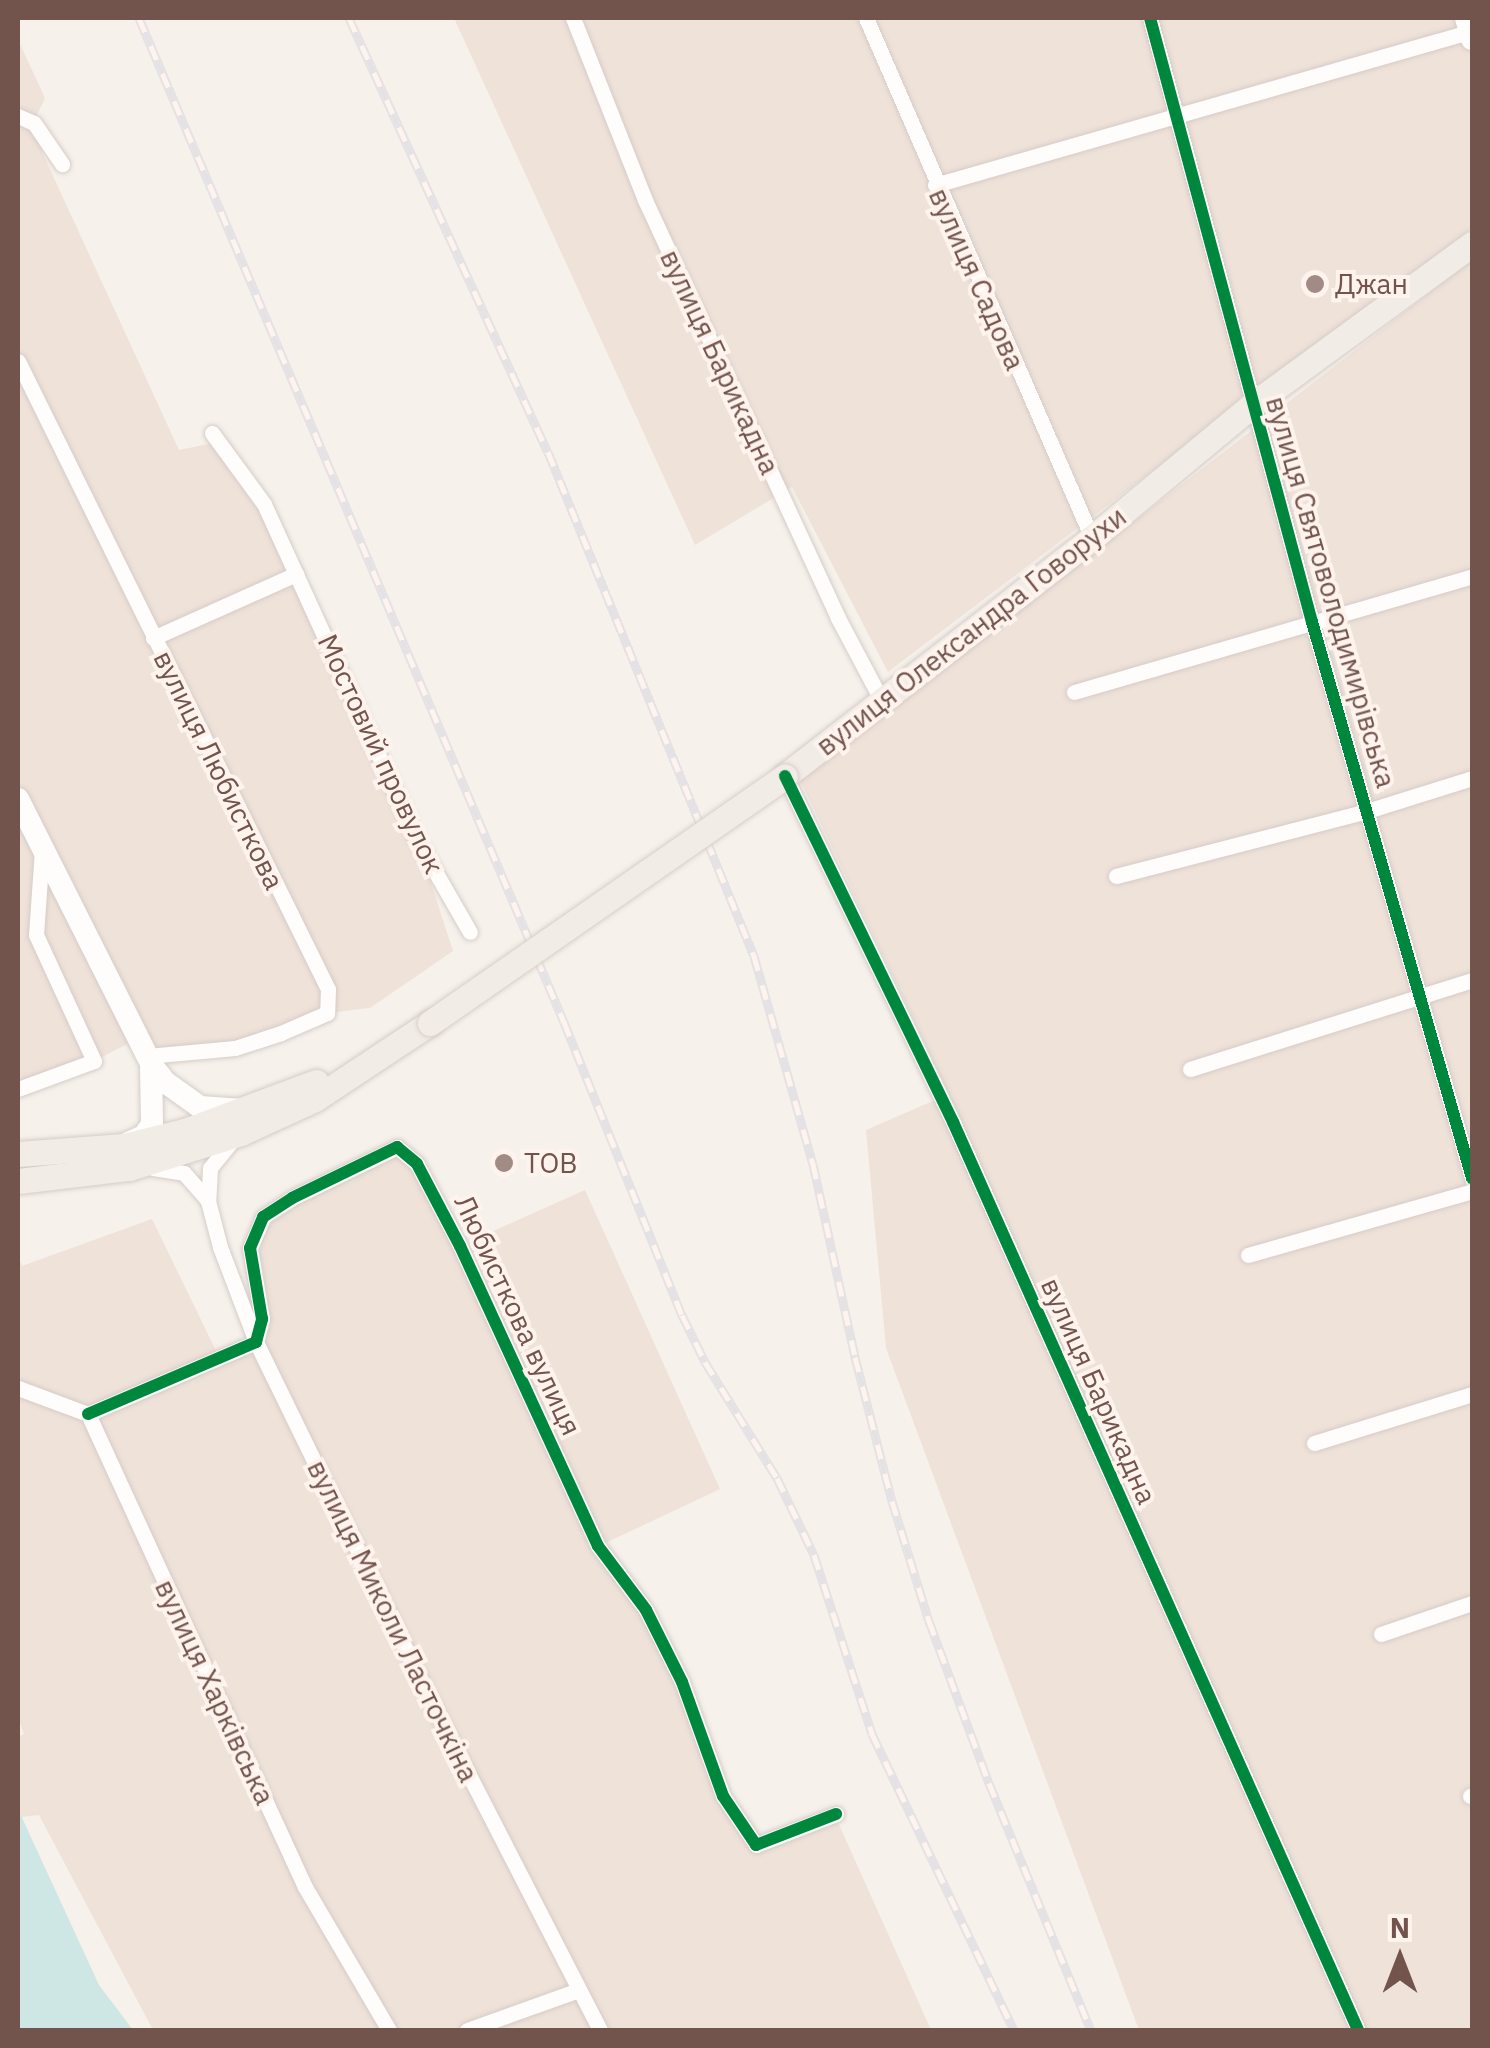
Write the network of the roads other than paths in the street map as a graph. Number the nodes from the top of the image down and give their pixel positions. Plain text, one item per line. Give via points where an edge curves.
1 (573, 18) edge
2 (866, 18) edge
3 (1150, 18) edge
4 (1470, 30) edge
5 (1178, 112) junction
6 (18, 116) edge
7 (62, 164) dead end
8 (936, 185) junction
9 (1472, 244) edge
10 (18, 361) edge
11 (1252, 405) junction
12 (212, 433) dead end
13 (1092, 538) junction
14 (296, 574) junction
15 (1472, 576) edge
16 (1312, 622) junction
17 (153, 638) junction
18 (1074, 692) dead end
19 (882, 700) junction
20 (785, 776) junction
21 (1472, 778) edge
22 (18, 799) edge
23 (1366, 811) junction
24 (42, 848) junction
25 (1116, 876) dead end
26 (470, 932) dead end
27 (1472, 980) edge
28 (1418, 996) junction
29 (149, 1060) junction
30 (1190, 1069) dead end
31 (18, 1088) edge
32 (244, 1122) junction
33 (18, 1154) edge
34 (127, 1157) junction
35 (1472, 1178) edge
36 (18, 1181) edge
37 (1472, 1192) edge
38 (208, 1202) junction
39 (1248, 1255) dead end
40 (256, 1342) junction
41 (18, 1388) edge
42 (1472, 1394) edge
43 (88, 1414) junction
44 (1314, 1443) dead end
45 (1472, 1603) edge
46 (1381, 1634) dead end
47 (836, 1814) dead end
48 (579, 1990) junction
49 (390, 2030) edge
50 (467, 2030) edge
51 (600, 2030) edge
52 (1358, 2030) edge

1 - 19 street, вулиця Барикадна via 644,200
2 - 8 street, вулиця Садова
3 - 5 street, вулиця Святоволодимирівська
4 - 5 street
5 - 8 street
5 - 11 street, вулиця Святоволодимирівська
6 - 7 street via 34,123
8 - 13 street, вулиця Садова
9 - 11 main road, вулиця Олександра Говорухи
10 - 17 street, вулиця Любисткова
11 - 13 main road, вулиця Олександра Говорухи
11 - 16 street, вулиця Святоволодимирівська
12 - 14 street, Мостовий провулок via 264,504
13 - 19 main road, вулиця Олександра Говорухи
14 - 17 street
14 - 26 street, Мостовий провулок via 417,840
15 - 16 street
16 - 18 street
16 - 23 street, вулиця Святоволодимирівська
17 - 29 street, вулиця Любисткова via 330,1001 327,1013 236,1048
19 - 20 main road, вулиця Олександра Говорухи
20 - 32 main road, вулиця Олександра Говорухи, bridge via 430,1023
20 - 52 street, вулиця Барикадна via 953,1122
21 - 23 street
22 - 24 street
23 - 25 street
23 - 28 street, вулиця Святоволодимирівська
24 - 29 street
24 - 31 street via 36,935 94,1061
27 - 28 street
28 - 30 street
28 - 35 street, вулиця Святоволодимирівська
29 - 32 street via 165,1082 200,1107
29 - 34 street via 152,1124
32 - 34 main road, вулиця Олександра Говорухи
32 - 38 street, вулиця Миколи Ласточкіна via 210,1168
33 - 34 main road, вулиця Олександра Говорухи
34 - 36 main road, вулиця Олександра Говорухи
34 - 38 street via 184,1172
37 - 39 street
38 - 40 street, вулиця Миколи Ласточкіна
40 - 43 street
40 - 47 street, Любисткова вулиця via 262,1319 250,1248 263,1218 397,1147 416,1164 460,1246 598,1546 654,1624 723,1796 756,1845
40 - 48 street, вулиця Миколи Ласточкіна
41 - 43 street
42 - 44 street
43 - 49 street, вулиця Харківська via 306,1887
45 - 46 street
48 - 50 street
48 - 51 street, вулиця Миколи Ласточкіна

